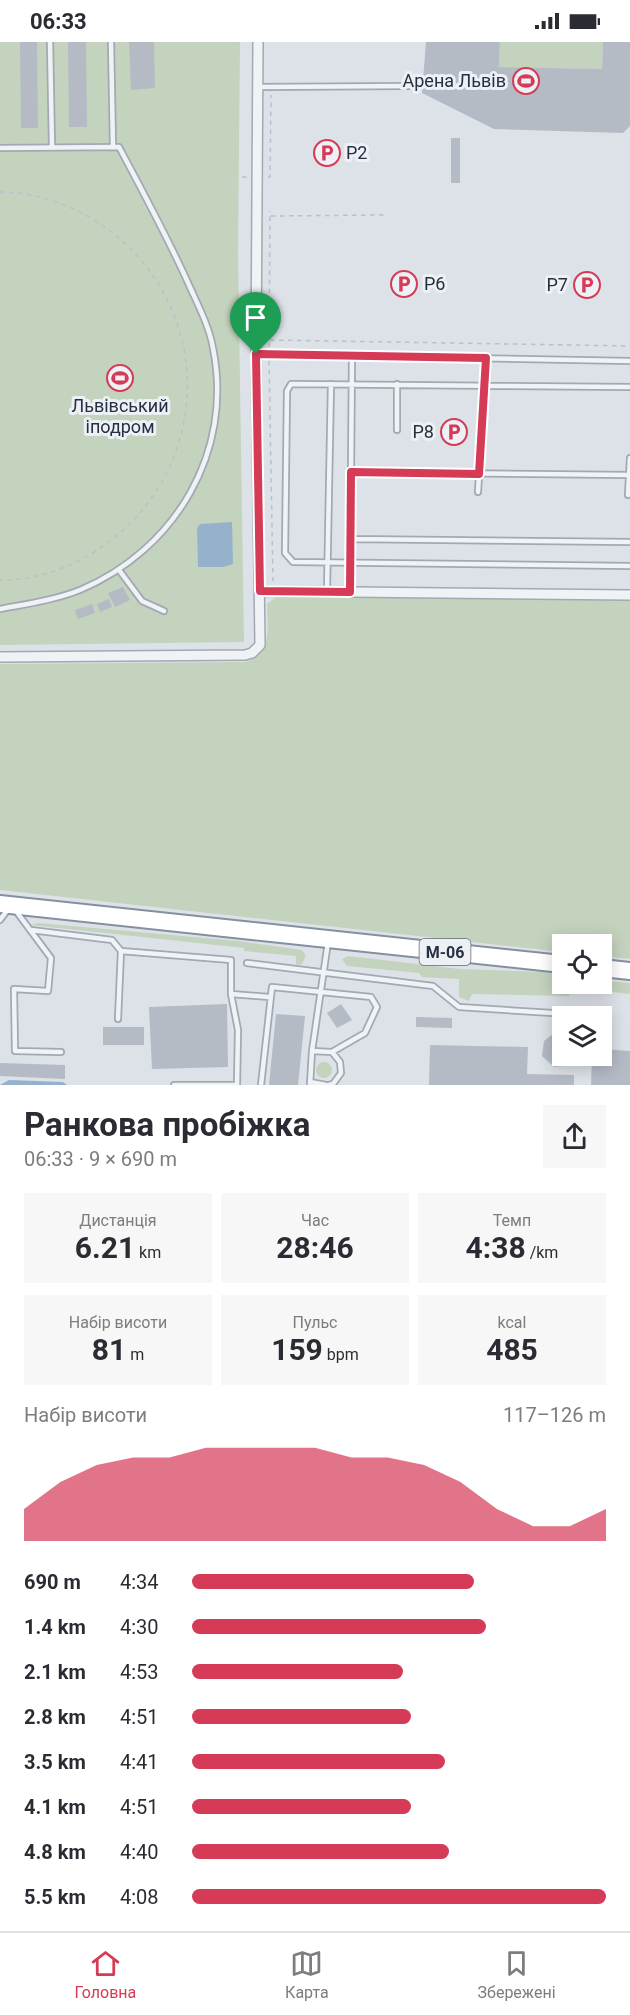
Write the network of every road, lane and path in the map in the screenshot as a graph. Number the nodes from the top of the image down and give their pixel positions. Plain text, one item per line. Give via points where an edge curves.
1 (50, 42) edge
2 (111, 42) edge
3 (258, 42) edge
4 (409, 86) dead end
5 (257, 87) junction
6 (271, 94) dead end
7 (52, 147) junction
8 (113, 147) junction
9 (0, 148) edge
10 (270, 177) dead end
11 (0, 192) edge
12 (270, 211) dead end
13 (384, 215) dead end
14 (270, 216) junction
15 (269, 340) junction
16 (630, 346) edge
17 (269, 353) junction
18 (256, 354) junction
19 (352, 355) junction
20 (486, 358) junction
21 (630, 361) edge
22 (331, 384) junction
23 (352, 384) junction
24 (397, 384) junction
25 (484, 386) junction
26 (630, 387) edge
27 (397, 430) dead end
28 (630, 458) edge
29 (351, 472) junction
30 (479, 474) junction
31 (630, 475) edge
32 (478, 492) dead end
33 (628, 495) dead end
34 (350, 539) junction
35 (630, 542) edge
36 (327, 562) junction
37 (350, 562) junction
38 (630, 566) edge
39 (119, 570) junction
40 (0, 580) edge
41 (260, 591) junction
42 (273, 591) junction
43 (327, 591) junction
44 (350, 592) junction
45 (630, 595) edge
46 (0, 609) edge
47 (164, 611) dead end
48 (0, 657) edge
49 (5, 904) edge
50 (0, 920) edge
51 (30, 930) junction
52 (328, 940) junction
53 (121, 951) junction
54 (247, 963) dead end
55 (552, 963) edge
56 (612, 969) edge
57 (630, 971) edge
58 (323, 972) junction
59 (321, 990) junction
60 (231, 994) junction
61 (269, 997) junction
62 (552, 1013) edge
63 (118, 1018) dead end
64 (312, 1051) junction
65 (61, 1052) dead end
66 (332, 1052) junction
67 (310, 1084) edge
68 (174, 1085) edge
69 (261, 1085) edge
70 (328, 1085) edge

1 - 7 lane
2 - 8 lane
3 - 5 street
4 - 5 lane
5 - 18 street
6 - 10 path
7 - 8 lane
7 - 9 lane
8 - 39 lane via 119,147 203,316 217,378 212,443 190,496 150,546
11 - 40 path via 52,200 90,216 123,240 151,271 171,306 184,345 189,385 185,426 172,465 152,500 124,531 92,555 54,572
12 - 14 path
13 - 14 path
14 - 15 path
15 - 16 path
15 - 17 path
17 - 18 lane
17 - 19 lane
17 - 42 path
18 - 41 street
19 - 20 lane
19 - 23 lane
20 - 21 lane
20 - 25 lane
22 - 23 lane
22 - 36 lane
22 - 36 lane via 295,383 287,391 286,557 293,562
23 - 24 lane
23 - 29 lane
24 - 25 lane
24 - 27 lane
25 - 26 lane
25 - 30 lane
28 - 31 lane
29 - 30 lane
29 - 34 lane
30 - 31 lane
30 - 32 lane
31 - 33 lane
34 - 35 lane
34 - 37 lane
36 - 37 lane
36 - 43 lane
37 - 38 lane
37 - 44 lane
39 - 46 lane via 78,591
39 - 47 lane via 142,602
41 - 42 street
41 - 48 street via 262,640 252,653
42 - 43 street
43 - 44 street
44 - 45 street
49 - 50 lane
49 - 51 lane
49 - 52 highway, М-06
51 - 53 lane via 112,940
51 - 65 lane via 51,958 48,991 14,989 15,1051
52 - 55 highway, М-06
52 - 58 lane
53 - 60 lane via 231,960
53 - 63 lane
54 - 58 lane
56 - 57 highway
58 - 59 lane
58 - 62 lane via 433,986 459,1007
59 - 61 lane via 276,986 270,989
59 - 64 lane
59 - 66 lane via 371,997 377,1007 365,1033
60 - 61 lane
60 - 68 lane via 238,1030 237,1084
61 - 69 lane
64 - 66 lane
64 - 67 lane
66 - 70 lane via 342,1069 338,1079
67 - 70 lane

